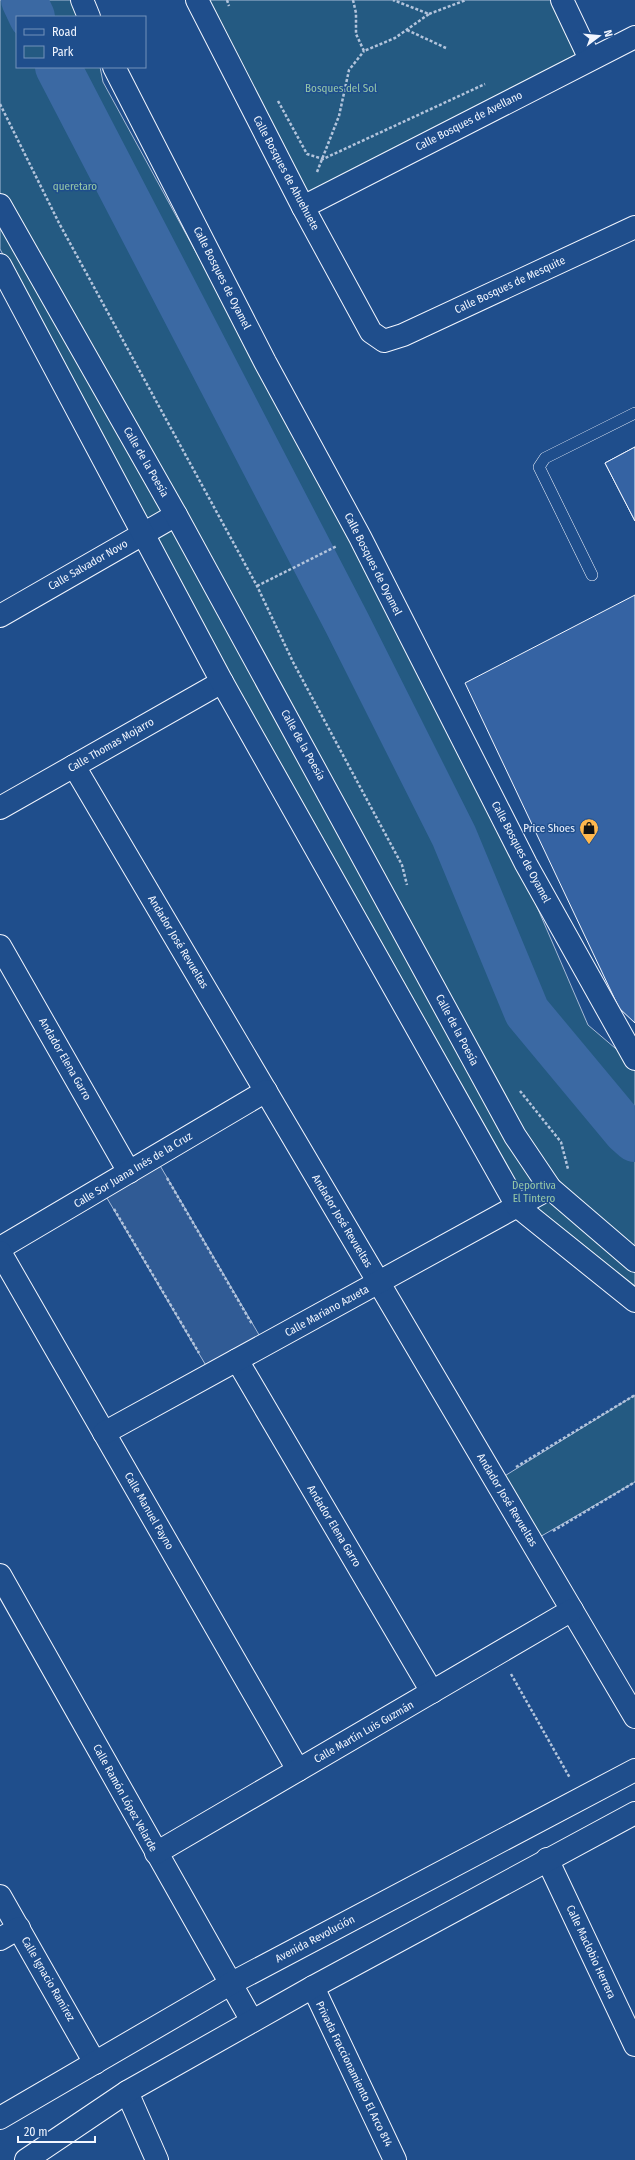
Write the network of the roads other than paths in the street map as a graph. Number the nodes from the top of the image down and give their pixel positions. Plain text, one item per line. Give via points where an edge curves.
1 (82, 0) edge
2 (197, 0) edge
3 (562, 0) edge
4 (89, 16) edge
5 (635, 37) edge
6 (590, 59) junction
7 (115, 68) edge
8 (0, 205) edge
9 (303, 207) junction
10 (635, 227) edge
11 (0, 264) edge
12 (384, 340) joint
13 (635, 413) edge
14 (176, 514) junction
15 (144, 533) junction
16 (592, 575) dead end
17 (1, 612) edge
18 (222, 682) junction
19 (74, 766) junction
20 (0, 808) edge
21 (0, 946) edge
22 (635, 1059) edge
23 (266, 1090) junction
24 (129, 1172) junction
25 (550, 1188) junction
26 (517, 1206) junction
27 (0, 1248) edge
28 (0, 1252) edge
29 (635, 1260) edge
30 (379, 1282) junction
31 (635, 1301) edge
32 (237, 1360) junction
33 (104, 1432) junction
34 (0, 1575) edge
35 (572, 1610) junction
36 (432, 1692) junction
37 (635, 1717) edge
38 (298, 1770) junction
39 (635, 1770) edge
40 (635, 1813) edge
41 (156, 1853) junction
42 (547, 1859) junction
43 (0, 1896) edge
44 (19, 1928) junction
45 (0, 1939) edge
46 (230, 1984) junction
47 (313, 1988) junction
48 (252, 2021) junction
49 (635, 2046) edge
50 (96, 2063) junction
51 (127, 2092) junction
52 (0, 2118) edge
53 (28, 2159) edge
54 (157, 2160) edge
55 (395, 2160) edge

1 - 4 street
2 - 9 street, Calle Bosques de Ahuehuete
3 - 6 street
5 - 6 street, Calle Bosques de Avellano
6 - 9 street, Calle Bosques de Avellano
7 - 22 street, Calle Bosques de Oyamel via 264,362 360,537 526,864
8 - 14 street, Calle de la Poesía
9 - 12 street, Calle Bosques de Ahuehuete via 371,332
10 - 12 street, Calle Bosques de Mesquite via 403,335
11 - 15 street
13 - 16 lane via 545,458 539,467
14 - 15 street, Calle Salvador Novo
14 - 25 street, Calle de la Poesía via 515,1136
15 - 17 street, Calle Salvador Novo
15 - 18 street
18 - 19 street, Calle Thomas Mojarro
18 - 26 street
19 - 20 street, Calle Thomas Mojarro
19 - 23 street, Andador José Revueltas
21 - 24 street, Andador Elena Garro
23 - 24 street, Calle Sor Juana Inés de la Cruz
23 - 30 street, Andador José Revueltas
24 - 27 street, Calle Sor Juana Inés de la Cruz
25 - 26 street, Calle Mariano Azueta
25 - 29 street, Calle de la Poesía
26 - 30 street, Calle Mariano Azueta
26 - 31 street
28 - 33 street, Calle Manuel Payno
30 - 32 street, Calle Mariano Azueta
30 - 35 street, Andador José Revueltas
32 - 33 street, Calle Mariano Azueta
32 - 36 street, Andador Elena Garro
33 - 38 street, Calle Manuel Payno
34 - 41 street, Calle Ramón López Velarde
35 - 36 street, Calle Martín Luis Guzmán
35 - 37 street, Andador José Revueltas
36 - 38 street, Calle Martín Luis Guzmán
38 - 41 street, Calle Martín Luis Guzmán
39 - 46 street, Avenida Revolución
40 - 42 street
41 - 46 street, Calle Ramón López Velarde
42 - 47 street
42 - 49 street, Calle Maclobio Herrera
43 - 44 street, Calle Ignacio Ramírez
44 - 45 street
44 - 50 street, Calle Ignacio Ramírez
46 - 48 street, Calle Ramón López Velarde
46 - 50 street, Avenida Revolución
47 - 48 street
47 - 55 street, Privada Fraccionamiento El Arco 814
48 - 51 street
50 - 52 street, Avenida Revolución
51 - 53 street
51 - 54 street

